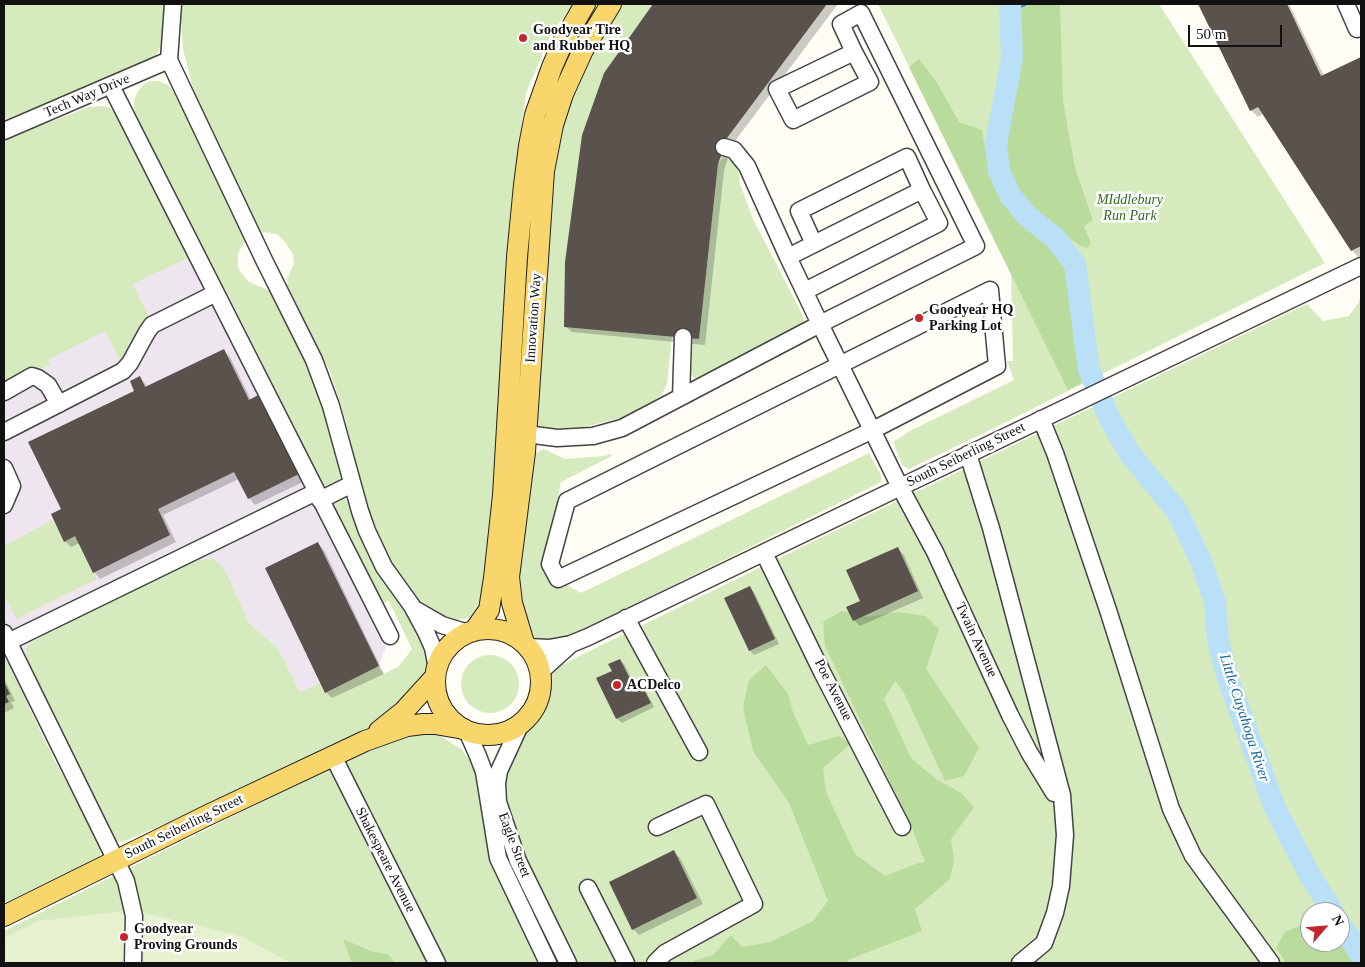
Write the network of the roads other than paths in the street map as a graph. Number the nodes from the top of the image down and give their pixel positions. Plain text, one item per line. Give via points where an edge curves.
1 (173, 4) edge
2 (584, 4) edge
3 (611, 4) edge
4 (1346, 4) edge
5 (856, 9) edge
6 (1361, 27) edge
7 (854, 52) junction
8 (169, 60) junction
9 (111, 86) junction
10 (4, 131) edge
11 (724, 147) dead end
12 (922, 190) junction
13 (814, 244) junction
14 (788, 257) junction
15 (1361, 266) edge
16 (805, 291) junction
17 (216, 293) junction
18 (820, 324) junction
19 (683, 337) dead end
20 (840, 364) junction
21 (4, 392) edge
22 (680, 397) junction
23 (59, 404) junction
24 (1041, 419) junction
25 (873, 430) junction
26 (4, 432) edge
27 (526, 434) junction
28 (968, 454) junction
29 (4, 468) edge
30 (352, 484) junction
31 (900, 486) junction
32 (318, 496) junction
33 (4, 505) edge
34 (764, 553) junction
35 (412, 606) junction
36 (626, 618) junction
37 (471, 632) junction
38 (390, 636) dead end
39 (6, 638) edge
40 (571, 644) junction
41 (526, 645) junction
42 (540, 672) junction
43 (436, 673) junction
44 (521, 723) junction
45 (465, 730) junction
46 (364, 741) junction
47 (699, 752) dead end
48 (333, 756) junction
49 (1054, 793) dead end
50 (657, 827) dead end
51 (902, 827) dead end
52 (116, 860) junction
53 (588, 888) dead end
54 (4, 916) edge
55 (133, 963) edge
56 (437, 963) edge
57 (548, 963) edge
58 (568, 963) edge
59 (626, 963) edge
60 (655, 963) edge
61 (1020, 963) edge
62 (1271, 963) edge

1 - 8 street
2 - 37 main road, Innovation Way via 552,66 535,115 529,146 517,257 503,495 494,578 489,610
3 - 27 main road, Innovation Way via 573,70 553,124 542,196
4 - 6 street via 1357,29
5 - 7 street via 840,24
5 - 18 street via 861,13 976,246
7 - 7 street via 777,89 793,120 870,82
8 - 9 street, Tech Way Drive
8 - 30 street via 318,368 332,406
9 - 10 street, Tech Way Drive
9 - 17 street
11 - 14 street, Twain Avenue via 734,150 747,166
12 - 13 street
12 - 13 street via 906,157 799,211
12 - 16 street via 939,224
13 - 14 street
14 - 16 street, Twain Avenue
15 - 24 street, South Seiberling Street
16 - 18 street, Twain Avenue
17 - 23 street via 152,325 123,371
17 - 32 street
18 - 20 street, Twain Avenue
18 - 22 street
19 - 22 street
20 - 25 street, Twain Avenue
20 - 25 street via 990,290 998,366
20 - 25 street via 567,501 550,564 558,579
21 - 23 street via 32,376 48,385
22 - 27 street via 622,428 593,436 557,438
23 - 26 street
24 - 28 street, South Seiberling Street
24 - 62 street via 1108,610 1171,808 1193,856
25 - 31 street, Twain Avenue
27 - 41 main road, Innovation Way via 509,577 512,603
28 - 31 street, South Seiberling Street
28 - 61 street via 992,528 1062,795 1061,886 1055,913 1044,943
29 - 33 street via 12,486
30 - 32 street
30 - 35 street via 371,542
31 - 34 street, South Seiberling Street
31 - 49 street, Twain Avenue via 935,552 1014,723
32 - 38 street
32 - 39 street
34 - 36 street, South Seiberling Street
34 - 51 street, Poe Avenue
35 - 37 street via 442,625
35 - 43 street via 431,642
36 - 40 street, South Seiberling Street
36 - 47 street
37 - 41 main road via 501,630
37 - 43 main road via 450,644
39 - 52 street
40 - 41 street, South Seiberling Street via 550,648
40 - 42 street, South Seiberling Street
41 - 42 main road
42 - 44 main road via 538,700
43 - 45 main road via 436,693 442,708
43 - 46 main road, South Seiberling Street via 404,711
44 - 45 main road via 494,735
44 - 58 street, Eagle Street via 499,771 499,808 518,861
45 - 46 main road, South Seiberling Street via 422,724
45 - 57 street, Eagle Street via 484,772 498,858
46 - 48 main road, South Seiberling Street
48 - 52 main road, South Seiberling Street
48 - 56 street, Shakespeare Avenue
50 - 60 street via 706,804 754,904 666,953
52 - 54 main road, South Seiberling Street
52 - 55 street via 126,881 134,916
53 - 59 street

